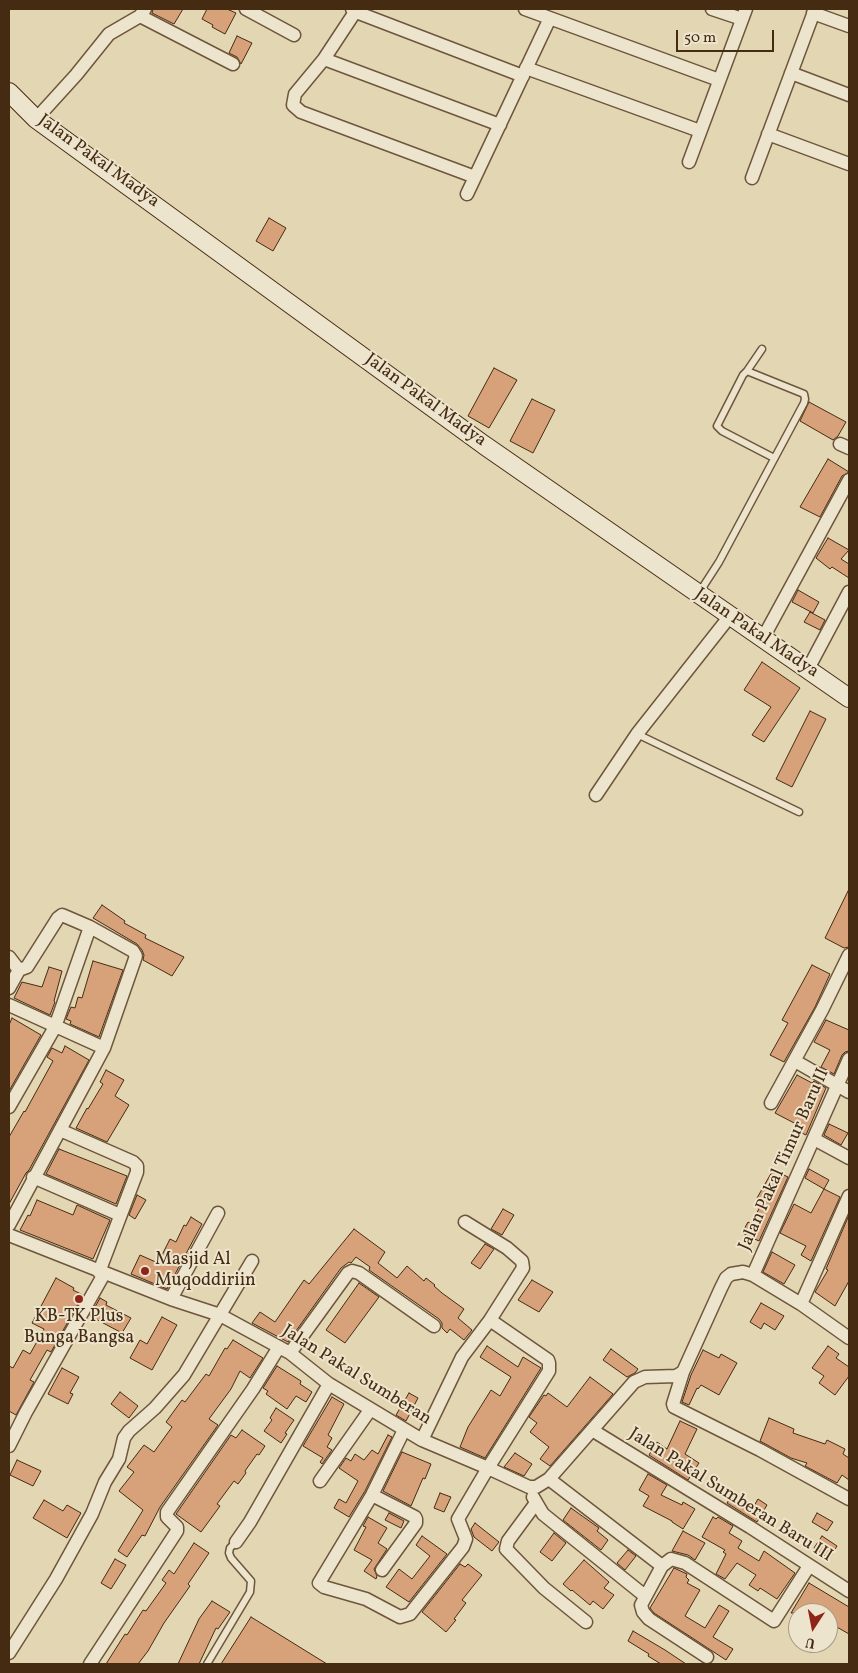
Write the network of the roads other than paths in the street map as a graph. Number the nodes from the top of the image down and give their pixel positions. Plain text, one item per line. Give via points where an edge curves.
1 (246, 9) edge
2 (524, 9) edge
3 (712, 9) edge
4 (355, 10) edge
5 (814, 11) edge
6 (143, 12) edge
7 (744, 14) edge
8 (550, 18) junction
9 (849, 26) edge
10 (294, 35) dead end
11 (324, 58) junction
12 (233, 64) dead end
13 (525, 72) junction
14 (791, 73) junction
15 (719, 80) junction
16 (9, 92) edge
17 (849, 95) edge
18 (36, 119) junction
19 (500, 126) junction
20 (700, 131) junction
21 (768, 134) junction
22 (689, 162) dead end
23 (849, 164) edge
24 (475, 177) junction
25 (752, 178) dead end
26 (468, 194) dead end
27 (762, 349) dead end
28 (747, 371) junction
29 (774, 458) junction
30 (849, 480) edge
31 (849, 592) edge
32 (699, 594) junction
33 (730, 616) junction
34 (763, 638) junction
35 (808, 669) junction
36 (848, 692) edge
37 (637, 734) junction
38 (596, 795) dead end
39 (799, 812) dead end
40 (90, 927) junction
41 (849, 955) edge
42 (9, 957) edge
43 (19, 970) junction
44 (9, 988) edge
45 (9, 1005) edge
46 (55, 1027) junction
47 (104, 1048) junction
48 (849, 1059) edge
49 (795, 1060) junction
50 (838, 1085) junction
51 (849, 1092) edge
52 (771, 1103) dead end
53 (9, 1107) edge
54 (60, 1130) junction
55 (814, 1139) junction
56 (849, 1158) edge
57 (33, 1177) junction
58 (849, 1196) edge
59 (218, 1213) dead end
60 (120, 1216) junction
61 (465, 1222) dead end
62 (9, 1225) edge
63 (9, 1235) edge
64 (252, 1261) dead end
65 (102, 1273) junction
66 (753, 1276) junction
67 (171, 1300) junction
68 (801, 1304) junction
69 (220, 1315) junction
70 (490, 1320) junction
71 (434, 1326) dead end
72 (849, 1338) edge
73 (284, 1350) junction
74 (683, 1372) junction
75 (329, 1384) junction
76 (370, 1410) junction
77 (404, 1430) junction
78 (592, 1430) junction
79 (422, 1440) junction
80 (9, 1446) edge
81 (488, 1468) junction
82 (549, 1479) junction
83 (320, 1481) dead end
84 (529, 1488) junction
85 (372, 1496) junction
86 (849, 1499) edge
87 (536, 1504) junction
88 (236, 1542) joint
89 (662, 1566) junction
90 (809, 1566) junction
91 (382, 1570) dead end
92 (849, 1591) edge
93 (645, 1596) junction
94 (586, 1622) dead end
95 (9, 1653) edge
96 (706, 1657) dead end
97 (90, 1664) edge
98 (207, 1664) edge

1 - 10 street
2 - 8 street
3 - 7 street
4 - 11 street
4 - 13 street
5 - 9 street
5 - 14 street
6 - 12 street
6 - 18 street via 109,34
7 - 15 street
8 - 13 street
8 - 15 street
11 - 19 street
11 - 24 street via 295,94 293,105 301,112
13 - 19 street
13 - 20 street
14 - 17 street
14 - 21 street
15 - 20 street
16 - 18 street, Jalan Pakal Madya
18 - 32 street, Jalan Pakal Madya via 484,445
19 - 24 street
20 - 22 street
21 - 23 street
21 - 25 street
24 - 26 street
27 - 28 lane
28 - 29 lane via 717,426
28 - 29 lane via 804,394 804,403
29 - 32 lane
30 - 34 street
31 - 35 street
32 - 33 street, Jalan Pakal Madya
33 - 34 street, Jalan Pakal Madya
33 - 37 street
34 - 35 street, Jalan Pakal Madya
35 - 36 street, Jalan Pakal Madya
37 - 38 street
37 - 39 lane
40 - 43 street via 60,916 27,967
40 - 46 street
40 - 47 street via 133,950 136,956
41 - 49 street
42 - 43 street
43 - 44 street
45 - 46 street
46 - 47 street
46 - 53 street
47 - 54 street
48 - 50 street, Jalan Pakal Timur Baru II
49 - 50 street
49 - 52 street
50 - 51 street
50 - 55 street, Jalan Pakal Timur Baru II
54 - 57 street
54 - 60 street via 136,1164 137,1172
55 - 56 street
55 - 66 street, Jalan Pakal Timur Baru II
57 - 60 street
57 - 62 street
58 - 68 street
59 - 67 street
60 - 65 street
61 - 70 street via 507,1248 524,1265
63 - 65 street, Jalan Pakal Sumberan
64 - 69 street
65 - 67 street, Jalan Pakal Sumberan
65 - 80 street
66 - 68 street
66 - 74 street via 737,1272 726,1278
67 - 69 street, Jalan Pakal Sumberan
68 - 72 street
69 - 73 street, Jalan Pakal Sumberan
69 - 95 street via 184,1375 124,1438 119,1459 92,1514
70 - 79 street via 460,1362
70 - 81 street via 548,1360 550,1367
71 - 73 street via 352,1271
73 - 75 street, Jalan Pakal Sumberan
73 - 97 street via 167,1512 177,1531
74 - 78 street via 674,1377 646,1377 634,1382
74 - 86 street via 674,1407
75 - 76 street, Jalan Pakal Sumberan
75 - 88 street
76 - 77 street, Jalan Pakal Sumberan
76 - 83 street
77 - 79 street, Jalan Pakal Sumberan
77 - 85 street
78 - 82 street
78 - 90 street, Jalan Pakal Sumberan Baru III
79 - 81 street, Jalan Pakal Sumberan
81 - 84 street, Jalan Pakal Sumberan
81 - 85 street via 458,1519 465,1544 410,1614 400,1617 366,1599 324,1587 320,1582
82 - 84 street
82 - 89 street
84 - 87 street
85 - 91 street via 416,1519
87 - 93 street via 543,1514
87 - 94 street via 508,1541 506,1549 544,1588
88 - 98 lane via 230,1548 231,1558 251,1581 250,1592
89 - 90 street via 671,1558 685,1563 774,1622
89 - 93 street
90 - 92 street, Jalan Pakal Sumberan Baru III
93 - 96 street via 641,1609 649,1619

